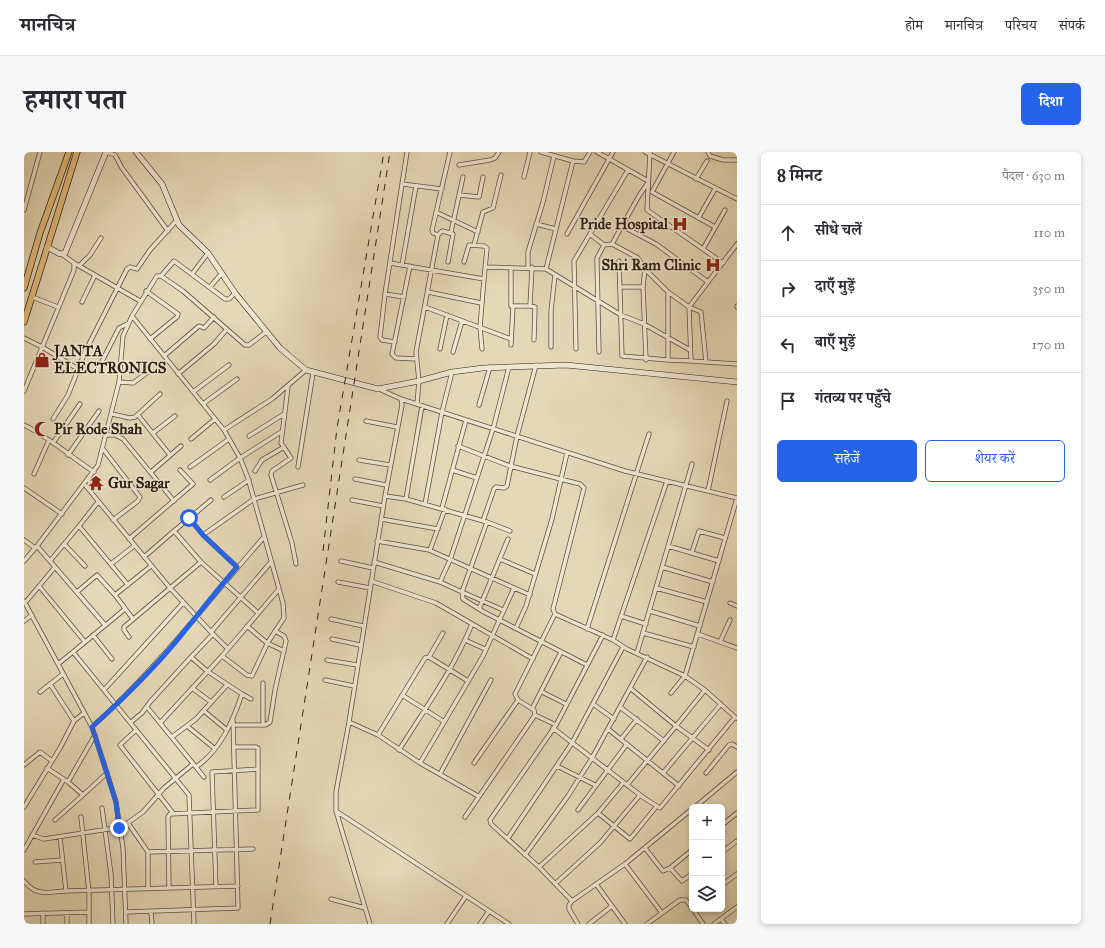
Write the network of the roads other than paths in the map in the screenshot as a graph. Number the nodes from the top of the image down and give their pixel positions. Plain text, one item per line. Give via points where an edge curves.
1 (40, 152) edge
2 (68, 152) edge
3 (77, 152) edge
4 (106, 152) edge
5 (136, 152) edge
6 (407, 152) edge
7 (450, 152) edge
8 (499, 152) edge
9 (530, 152) edge
10 (541, 152) edge
11 (590, 152) edge
12 (597, 152) edge
13 (613, 152) edge
14 (645, 152) edge
15 (674, 152) edge
16 (708, 152) edge
17 (650, 153) edge
18 (554, 156) junction
19 (609, 159) junction
20 (737, 160) edge
21 (573, 161) junction
22 (707, 161) dead end
23 (668, 164) junction
24 (459, 165) dead end
25 (628, 170) junction
26 (501, 175) dead end
27 (463, 177) dead end
28 (483, 177) dead end
29 (524, 177) dead end
30 (696, 179) junction
31 (648, 182) junction
32 (402, 184) junction
33 (416, 186) junction
34 (442, 189) junction
35 (715, 189) junction
36 (459, 195) junction
37 (737, 199) edge
38 (24, 210) edge
39 (725, 210) dead end
40 (436, 212) junction
41 (699, 217) junction
42 (176, 221) junction
43 (453, 221) junction
44 (536, 224) junction
45 (622, 226) junction
46 (715, 227) junction
47 (556, 229) junction
48 (168, 231) junction
49 (451, 232) junction
50 (478, 232) junction
51 (567, 234) dead end
52 (438, 235) junction
53 (591, 236) junction
54 (101, 238) dead end
55 (612, 244) junction
56 (737, 244) edge
57 (474, 245) junction
58 (604, 245) junction
59 (48, 247) junction
60 (702, 249) junction
61 (208, 253) junction
62 (64, 255) junction
63 (619, 261) dead end
64 (448, 262) dead end
65 (464, 262) dead end
66 (74, 263) junction
67 (723, 263) junction
68 (390, 264) junction
69 (402, 265) junction
70 (79, 266) junction
71 (410, 266) junction
72 (486, 267) junction
73 (530, 267) junction
74 (511, 268) junction
75 (546, 269) junction
76 (645, 269) junction
77 (432, 270) junction
78 (222, 273) junction
79 (192, 274) junction
80 (95, 275) junction
81 (555, 275) junction
82 (161, 276) junction
83 (484, 279) junction
84 (708, 282) junction
85 (575, 286) junction
86 (620, 287) junction
87 (643, 287) junction
88 (24, 288) edge
89 (117, 288) junction
90 (210, 288) junction
91 (146, 291) junction
92 (428, 292) junction
93 (668, 292) junction
94 (235, 293) junction
95 (385, 294) junction
96 (32, 297) junction
97 (404, 297) junction
98 (598, 300) junction
99 (140, 301) junction
100 (82, 302) dead end
101 (481, 303) junction
102 (425, 306) junction
103 (513, 306) junction
104 (530, 306) junction
105 (58, 307) junction
106 (688, 307) junction
107 (447, 315) junction
108 (621, 315) junction
109 (132, 316) junction
110 (214, 317) junction
111 (462, 321) junction
112 (24, 322) edge
113 (129, 323) junction
114 (644, 324) junction
115 (480, 327) junction
116 (227, 329) junction
117 (266, 332) junction
118 (24, 338) edge
119 (667, 338) junction
120 (512, 339) junction
121 (150, 340) junction
122 (534, 340) dead end
123 (395, 342) junction
124 (511, 345) dead end
125 (42, 347) junction
126 (551, 347) dead end
127 (440, 349) dead end
128 (482, 349) dead end
129 (576, 349) dead end
130 (690, 350) junction
131 (453, 352) dead end
132 (599, 352) dead end
133 (164, 356) junction
134 (417, 359) junction
135 (646, 360) junction
136 (668, 360) junction
137 (691, 361) junction
138 (706, 362) junction
139 (737, 364) edge
140 (229, 365) dead end
141 (536, 365) junction
142 (510, 366) junction
143 (490, 367) junction
144 (78, 369) junction
145 (306, 370) junction
146 (97, 371) dead end
147 (148, 372) dead end
148 (452, 372) junction
149 (313, 373) junction
150 (178, 374) junction
151 (237, 379) dead end
152 (419, 379) junction
153 (120, 382) junction
154 (737, 382) edge
155 (288, 387) junction
156 (378, 389) junction
157 (24, 391) edge
158 (193, 392) junction
159 (160, 394) dead end
160 (401, 399) junction
161 (727, 401) dead end
162 (80, 404) dead end
163 (203, 404) junction
164 (416, 404) junction
165 (480, 405) dead end
166 (422, 406) junction
167 (99, 411) dead end
168 (442, 412) junction
169 (112, 414) junction
170 (138, 414) junction
171 (284, 414) junction
172 (175, 416) dead end
173 (53, 419) dead end
174 (215, 419) junction
175 (466, 420) junction
176 (366, 421) dead end
177 (24, 425) edge
178 (397, 427) junction
179 (493, 429) junction
180 (224, 430) junction
181 (281, 432) junction
182 (154, 434) junction
183 (649, 434) dead end
184 (107, 435) junction
185 (248, 436) dead end
186 (517, 436) junction
187 (191, 439) dead end
188 (229, 439) junction
189 (51, 441) junction
190 (181, 446) dead end
191 (458, 446) junction
192 (284, 447) junction
193 (103, 449) junction
194 (567, 453) junction
195 (68, 455) junction
196 (170, 455) junction
197 (484, 456) junction
198 (240, 458) junction
199 (359, 460) dead end
200 (692, 464) dead end
201 (390, 466) junction
202 (510, 466) junction
203 (298, 467) dead end
204 (190, 468) dead end
205 (180, 470) dead end
206 (452, 470) junction
207 (255, 471) dead end
208 (94, 472) junction
209 (151, 472) junction
210 (34, 474) dead end
211 (636, 474) junction
212 (355, 478) dead end
213 (477, 478) junction
214 (210, 480) dead end
215 (249, 480) junction
216 (562, 480) junction
217 (667, 481) junction
218 (85, 485) junction
219 (303, 485) dead end
220 (386, 485) junction
221 (686, 486) junction
222 (24, 488) edge
223 (708, 491) junction
224 (278, 493) junction
225 (384, 496) junction
226 (224, 497) dead end
227 (254, 499) junction
228 (406, 499) junction
229 (211, 500) dead end
230 (352, 500) dead end
231 (174, 501) junction
232 (98, 502) junction
233 (425, 504) junction
234 (383, 506) junction
235 (443, 509) junction
236 (62, 514) junction
237 (465, 516) junction
238 (189, 518) junction
239 (381, 519) junction
240 (113, 520) junction
241 (485, 522) junction
242 (79, 526) junction
243 (438, 530) junction
244 (174, 531) junction
245 (510, 531) dead end
246 (203, 535) junction
247 (264, 537) junction
248 (725, 538) junction
249 (129, 539) junction
250 (24, 540) edge
251 (508, 540) dead end
252 (377, 541) junction
253 (64, 544) junction
254 (134, 546) junction
255 (668, 546) junction
256 (36, 547) junction
257 (430, 550) junction
258 (692, 552) junction
259 (144, 557) junction
260 (500, 559) junction
261 (450, 560) junction
262 (50, 561) junction
263 (341, 561) dead end
264 (719, 561) junction
265 (24, 562) edge
266 (201, 562) junction
267 (271, 562) junction
268 (374, 562) junction
269 (111, 564) junction
270 (296, 564) dead end
271 (55, 566) junction
272 (85, 566) dead end
273 (151, 566) junction
274 (237, 567) junction
275 (662, 567) junction
276 (373, 568) junction
277 (472, 568) junction
278 (535, 574) junction
279 (493, 578) junction
280 (371, 581) junction
281 (338, 582) dead end
282 (440, 582) junction
283 (713, 582) junction
284 (223, 583) junction
285 (128, 585) junction
286 (39, 586) junction
287 (170, 588) junction
288 (370, 588) junction
289 (514, 588) junction
290 (656, 588) junction
291 (279, 589) junction
292 (77, 592) junction
293 (462, 592) junction
294 (115, 595) junction
295 (530, 595) junction
296 (240, 598) junction
297 (483, 600) junction
298 (24, 602) edge
299 (707, 602) junction
300 (183, 603) junction
301 (730, 604) dead end
302 (737, 606) edge
303 (125, 609) junction
304 (479, 609) junction
305 (503, 610) junction
306 (650, 611) junction
307 (258, 613) junction
308 (555, 614) junction
309 (32, 615) junction
310 (196, 615) junction
311 (621, 616) junction
312 (331, 619) dead end
313 (133, 620) junction
314 (499, 620) junction
315 (730, 620) dead end
316 (24, 621) edge
317 (472, 624) junction
318 (646, 624) junction
319 (105, 625) junction
320 (247, 626) junction
321 (363, 626) junction
322 (700, 626) junction
323 (516, 628) junction
324 (587, 630) junction
325 (275, 631) junction
326 (212, 633) junction
327 (443, 633) dead end
328 (643, 633) junction
329 (492, 634) junction
330 (698, 634) junction
331 (93, 635) junction
332 (603, 635) junction
333 (129, 636) dead end
334 (332, 639) dead end
335 (465, 640) junction
336 (613, 640) junction
337 (85, 642) junction
338 (541, 642) junction
339 (720, 642) junction
340 (267, 643) junction
341 (360, 645) junction
342 (623, 647) junction
343 (694, 647) junction
344 (228, 648) junction
345 (737, 648) edge
346 (485, 650) junction
347 (284, 651) junction
348 (72, 652) junction
349 (561, 652) junction
350 (637, 653) junction
351 (222, 656) junction
352 (191, 657) junction
353 (647, 657) junction
354 (429, 658) junction
355 (112, 659) dead end
356 (533, 659) junction
357 (326, 660) dead end
358 (58, 664) junction
359 (357, 665) junction
360 (587, 666) junction
361 (449, 669) junction
362 (206, 671) junction
363 (63, 674) junction
364 (685, 676) junction
365 (326, 680) dead end
366 (491, 680) dead end
367 (468, 681) junction
368 (263, 683) dead end
369 (50, 684) junction
370 (227, 685) junction
371 (354, 686) junction
372 (192, 688) junction
373 (630, 688) junction
374 (104, 690) junction
375 (705, 690) junction
376 (40, 692) dead end
377 (542, 692) junction
378 (671, 693) dead end
379 (242, 694) junction
380 (402, 695) junction
381 (251, 699) dead end
382 (518, 700) junction
383 (211, 702) junction
384 (566, 704) junction
385 (593, 704) junction
386 (721, 704) junction
387 (116, 705) junction
388 (147, 707) junction
389 (620, 707) junction
390 (424, 709) junction
391 (532, 709) junction
392 (204, 711) junction
393 (84, 713) junction
394 (535, 715) junction
395 (736, 718) edge
396 (614, 719) junction
397 (637, 719) junction
398 (233, 720) junction
399 (74, 721) junction
400 (443, 721) junction
401 (131, 722) junction
402 (349, 722) junction
403 (160, 723) junction
404 (233, 725) junction
405 (262, 725) junction
406 (187, 726) junction
407 (554, 726) junction
408 (676, 726) junction
409 (92, 727) junction
410 (608, 729) junction
411 (136, 730) junction
412 (227, 730) junction
413 (95, 735) junction
414 (378, 735) junction
415 (172, 737) junction
416 (620, 739) junction
417 (693, 739) junction
418 (664, 741) junction
419 (572, 743) junction
420 (627, 744) junction
421 (234, 747) junction
422 (737, 747) edge
423 (214, 748) junction
424 (399, 750) junction
425 (708, 750) junction
426 (592, 758) junction
427 (52, 761) junction
428 (647, 761) junction
429 (420, 763) junction
430 (474, 763) dead end
431 (24, 765) edge
432 (194, 766) junction
433 (557, 766) junction
434 (47, 768) junction
435 (258, 769) junction
436 (607, 769) junction
437 (234, 770) junction
438 (107, 773) junction
439 (663, 773) junction
440 (706, 773) dead end
441 (737, 773) edge
442 (440, 774) junction
443 (204, 777) dead end
444 (175, 778) junction
445 (580, 778) junction
446 (64, 779) junction
447 (68, 782) junction
448 (623, 783) junction
449 (596, 786) junction
450 (627, 786) junction
451 (679, 786) junction
452 (158, 794) junction
453 (83, 795) junction
454 (640, 795) junction
455 (478, 796) junction
456 (699, 804) edge
457 (656, 806) junction
458 (24, 807) edge
459 (102, 808) dead end
460 (578, 810) dead end
461 (336, 811) junction
462 (689, 811) edge
463 (236, 812) junction
464 (173, 813) junction
465 (191, 813) junction
466 (213, 813) junction
467 (598, 813) junction
468 (737, 813) edge
469 (81, 817) dead end
470 (465, 817) dead end
471 (55, 820) dead end
472 (128, 822) junction
473 (725, 823) edge
474 (614, 826) junction
475 (119, 828) junction
476 (105, 830) junction
477 (83, 833) junction
478 (32, 835) junction
479 (60, 837) junction
480 (508, 838) junction
481 (737, 841) edge
482 (645, 848) junction
483 (253, 849) dead end
484 (24, 850) edge
485 (237, 850) junction
486 (725, 850) edge
487 (169, 851) junction
488 (192, 851) junction
489 (214, 851) junction
490 (148, 852) junction
491 (689, 852) edge
492 (525, 855) junction
493 (62, 860) junction
494 (35, 862) dead end
495 (625, 864) junction
496 (539, 867) junction
497 (670, 868) junction
498 (737, 874) edge
499 (689, 876) edge
500 (24, 881) edge
501 (556, 883) junction
502 (725, 883) edge
503 (596, 884) junction
504 (238, 886) junction
505 (216, 887) junction
506 (169, 888) junction
507 (193, 888) junction
508 (148, 889) junction
509 (112, 890) junction
510 (126, 890) junction
511 (66, 891) junction
512 (89, 891) junction
513 (466, 896) junction
514 (331, 899) dead end
515 (572, 901) junction
516 (689, 904) edge
517 (612, 906) junction
518 (737, 907) edge
519 (365, 908) junction
520 (194, 910) junction
521 (489, 911) junction
522 (89, 912) junction
523 (126, 912) junction
524 (151, 912) junction
525 (695, 912) edge
526 (43, 913) junction
527 (67, 913) junction
528 (662, 913) junction
529 (24, 914) edge
530 (721, 919) junction
531 (504, 921) junction
532 (42, 924) edge
533 (67, 924) edge
534 (89, 924) edge
535 (113, 924) edge
536 (126, 924) edge
537 (152, 924) edge
538 (194, 924) edge
539 (370, 924) edge
540 (447, 924) edge
541 (480, 924) edge
542 (500, 924) edge
543 (509, 924) edge
544 (578, 924) edge
545 (588, 924) edge
546 (625, 924) edge
547 (647, 924) edge
548 (703, 924) edge
549 (714, 924) edge
550 (725, 924) edge

1 - 38 street
2 - 88 main road via 40,232
3 - 59 main road
4 - 48 street via 116,157
4 - 62 street
5 - 42 street via 162,184
6 - 32 street
7 - 34 street
8 - 24 street via 490,160
9 - 29 street
10 - 18 street
11 - 21 street via 584,162
12 - 19 street
13 - 19 street
14 - 17 street
15 - 23 street
16 - 20 street via 710,156 718,159
17 - 23 street
17 - 31 street
18 - 21 street
18 - 44 street
19 - 25 street
19 - 51 street
21 - 47 street
22 - 30 street
23 - 30 street
23 - 41 street via 652,192
25 - 31 street
25 - 53 street
26 - 50 street via 493,208 483,212
27 - 36 street
28 - 36 street via 479,198
30 - 35 street
31 - 45 street
31 - 60 street via 647,210
32 - 33 street
32 - 68 street
33 - 34 street
33 - 69 street
34 - 40 street
35 - 37 street
35 - 41 street
36 - 43 street
39 - 46 street
40 - 43 street
40 - 52 street via 432,231
41 - 46 street
42 - 48 street
42 - 61 street
43 - 49 street
43 - 50 street
44 - 47 street
44 - 73 street via 528,252
45 - 55 street
45 - 84 street via 656,244
46 - 60 street
47 - 75 street
48 - 89 street via 137,269 128,268
49 - 52 street via 442,231
49 - 64 street via 453,238
50 - 57 street
52 - 77 street
53 - 58 street
53 - 85 street via 574,261
54 - 70 street via 92,253
55 - 58 street
55 - 76 street via 638,258
56 - 67 street
57 - 65 street via 468,246
57 - 72 street via 487,248
58 - 98 street via 597,258
59 - 62 street
59 - 96 main road
60 - 67 street
61 - 78 street
61 - 79 street
62 - 66 street
63 - 86 street
66 - 70 street
66 - 105 street via 74,270
67 - 84 street
68 - 69 street
68 - 95 street
69 - 71 street
70 - 80 street
71 - 77 street
71 - 97 street
72 - 74 street
72 - 83 street
73 - 74 street
73 - 75 street
73 - 104 street
74 - 103 street
75 - 81 street
76 - 87 street
76 - 93 street
77 - 83 street
77 - 92 street
78 - 90 street
78 - 94 street
79 - 82 street via 174,261
79 - 90 street
80 - 89 street
80 - 100 street
81 - 85 street
81 - 126 street
82 - 91 street via 157,276
82 - 110 street
83 - 101 street
84 - 106 street
85 - 98 street
85 - 129 street
86 - 87 street
86 - 108 street
87 - 114 street
89 - 99 street
89 - 144 street
90 - 94 street via 227,300
91 - 99 street
91 - 121 street via 178,314
92 - 101 street
92 - 102 street
93 - 106 street
93 - 119 street
94 - 117 street
95 - 97 street
95 - 123 street via 380,339
96 - 105 street
96 - 112 main road
97 - 123 street
98 - 108 street
98 - 132 street
99 - 109 street
101 - 115 street
102 - 107 street
102 - 134 street via 416,352
103 - 104 street
103 - 120 street
104 - 122 street via 535,308
105 - 125 street
106 - 130 street
106 - 138 street via 700,310 703,315
107 - 111 street
107 - 127 street
108 - 114 street
108 - 135 street via 622,356
109 - 113 street
109 - 121 street
110 - 116 street
110 - 133 street via 204,328 199,326
111 - 115 street
111 - 131 street
113 - 146 street via 119,328
113 - 153 street via 122,345
114 - 119 street
114 - 135 street
115 - 120 street
115 - 128 street
116 - 117 street via 247,345
116 - 150 street via 214,344
117 - 145 street
118 - 125 street
119 - 130 street
119 - 136 street
120 - 124 street
121 - 133 street
123 - 134 street via 392,354 394,358
125 - 144 street
125 - 157 street
130 - 137 street
133 - 150 street
134 - 152 street
135 - 136 street
136 - 137 street
137 - 138 street
138 - 139 street
140 - 158 street
141 - 142 street
141 - 154 street via 566,365
141 - 186 street
142 - 143 street
142 - 179 street
143 - 148 street
143 - 165 street
144 - 173 street via 68,395
145 - 149 street
145 - 155 street
147 - 153 street via 133,383
148 - 152 street
148 - 168 street
149 - 156 street
149 - 203 street
150 - 158 street
151 - 163 street
152 - 156 street
152 - 164 street
153 - 169 street
155 - 171 street
155 - 180 street
156 - 160 street
158 - 163 street
159 - 170 street
160 - 164 street
160 - 178 street
161 - 223 street
162 - 189 street
163 - 174 street
164 - 166 street
166 - 168 street
166 - 228 street
167 - 195 street
168 - 175 street
168 - 233 street
169 - 170 street via 130,418
169 - 184 street
170 - 182 street
171 - 181 street
171 - 185 street
172 - 182 street
174 - 180 street
174 - 187 street
175 - 179 street
175 - 191 street
176 - 178 street
177 - 189 street
178 - 201 street
179 - 186 street
179 - 197 street
180 - 188 street
181 - 192 street
181 - 198 street
182 - 196 street
183 - 211 street
184 - 193 street
184 - 209 street via 123,439
186 - 194 street
186 - 202 street
188 - 198 street
188 - 204 street
189 - 195 street
189 - 210 street
190 - 196 street
191 - 197 street
191 - 206 street
192 - 207 street via 262,460
192 - 224 street via 291,458 271,473
193 - 208 street
193 - 240 street via 140,496 138,501
194 - 211 street
194 - 216 street
195 - 208 street
196 - 209 street
197 - 202 street
197 - 213 street
198 - 214 street
198 - 215 street
199 - 201 street
200 - 221 street
201 - 220 street
202 - 216 street
202 - 241 street via 506,486 494,489
205 - 231 street via 193,484
206 - 213 street
206 - 235 street
208 - 218 street
209 - 231 street
211 - 217 street
211 - 324 street
212 - 220 street
213 - 237 street
215 - 226 street
215 - 227 street
216 - 278 street
216 - 308 street via 580,484 584,491 553,609
217 - 221 street
217 - 311 street
218 - 232 street
218 - 236 street
219 - 224 street
220 - 225 street
221 - 223 street
221 - 255 street
222 - 236 street
223 - 248 street via 737,498
224 - 227 street
224 - 270 street
225 - 228 street
225 - 234 street
227 - 246 street
227 - 247 street
228 - 233 street
229 - 238 street
230 - 234 street
231 - 249 street
232 - 240 street
232 - 242 street
233 - 235 street
234 - 239 street
235 - 237 street
235 - 243 street
236 - 256 street
237 - 241 street
237 - 261 street
238 - 244 street
238 - 246 street
239 - 243 street
239 - 252 street
240 - 249 street
241 - 245 street
241 - 277 street
242 - 253 street
242 - 269 street
243 - 257 street
244 - 259 street
244 - 266 street
246 - 274 street
247 - 267 street
247 - 274 street
248 - 258 street via 699,531
248 - 264 street
249 - 254 street
250 - 256 street
251 - 260 street
252 - 257 street
252 - 268 street
253 - 262 street
253 - 272 street
254 - 259 street
254 - 269 street
255 - 258 street
255 - 275 street
256 - 262 street
256 - 265 street
257 - 261 street
258 - 264 street
259 - 273 street
260 - 278 street
260 - 279 street
261 - 277 street
261 - 282 street
262 - 271 street
263 - 276 street
264 - 283 street
266 - 284 street
266 - 287 street
267 - 291 street
267 - 296 street
268 - 276 street
268 - 282 street
269 - 285 street
271 - 286 street
271 - 292 street
273 - 285 street
273 - 287 street
274 - 284 street
275 - 283 street
275 - 290 street
276 - 280 street
277 - 279 street
277 - 293 street
278 - 295 street
279 - 289 street
279 - 297 street
280 - 288 street
280 - 317 street via 422,597
281 - 288 street
282 - 293 street
283 - 299 street
284 - 296 street
284 - 310 street
285 - 294 street
286 - 298 street
286 - 337 street
287 - 300 street
287 - 313 street
288 - 321 street
289 - 295 street
289 - 305 street
290 - 299 street
290 - 306 street
291 - 307 street
291 - 325 street via 285,614
292 - 294 street via 97,575
292 - 319 street
293 - 297 street
293 - 304 street via 463,599
294 - 303 street
295 - 323 street
296 - 307 street
296 - 326 street
297 - 304 street
297 - 305 street
298 - 309 street
299 - 322 street
300 - 310 street
300 - 374 street
301 - 302 street
303 - 313 street
303 - 319 street
304 - 314 street
305 - 314 street
306 - 318 street
306 - 322 street
307 - 320 street
308 - 324 street
308 - 338 street
309 - 316 street
309 - 358 street
310 - 326 street
310 - 387 street via 183,633
311 - 318 street
311 - 336 street
312 - 321 street
313 - 333 street via 123,628
314 - 323 street
314 - 329 street
315 - 339 street
317 - 329 street
317 - 335 street
318 - 328 street
319 - 331 street
320 - 340 street
320 - 344 street
321 - 341 street
322 - 330 street
323 - 338 street
324 - 332 street
325 - 340 street
325 - 347 street via 286,638
326 - 344 street
326 - 352 street
327 - 354 street
328 - 343 street
328 - 350 street
329 - 346 street
329 - 356 street
330 - 339 street
330 - 343 street
331 - 337 street
331 - 355 street
332 - 336 street
332 - 360 street
334 - 341 street
335 - 346 street
335 - 361 street
336 - 342 street
337 - 348 street
338 - 349 street
338 - 356 street
339 - 345 street
340 - 347 street
340 - 351 street via 253,675 250,676
341 - 359 street
342 - 350 street
342 - 385 street
343 - 364 street
344 - 351 street
346 - 367 street
347 - 405 street via 270,722
348 - 358 street
348 - 374 street
349 - 360 street
349 - 377 street
350 - 353 street
351 - 362 street
352 - 362 street
352 - 388 street
353 - 364 street
353 - 373 street
354 - 361 street
354 - 380 street via 424,659
356 - 382 street via 515,694
357 - 359 street
358 - 363 street
359 - 371 street
360 - 384 street
361 - 367 street
361 - 390 street
362 - 370 street
362 - 372 street
363 - 369 street
363 - 393 street
364 - 375 street
364 - 378 street
365 - 371 street
366 - 442 street
367 - 400 street
368 - 405 street
369 - 376 street
369 - 399 street
370 - 379 street
370 - 383 street
371 - 402 street
372 - 383 street
372 - 403 street
373 - 389 street
373 - 408 street
374 - 387 street
375 - 386 street
375 - 408 street
377 - 384 street
377 - 391 street
379 - 381 street
379 - 398 street
380 - 390 street
380 - 414 street
382 - 391 street
382 - 430 street
383 - 392 street
384 - 407 street
385 - 396 street
385 - 419 street
386 - 395 street
386 - 417 street
387 - 401 street
387 - 409 street
388 - 401 street
388 - 403 street
389 - 396 street
389 - 397 street
390 - 400 street
390 - 424 street
391 - 394 street
392 - 406 street
392 - 412 street
393 - 399 street
393 - 409 street
394 - 407 street
394 - 455 street
395 - 425 street
396 - 410 street
397 - 416 street
397 - 418 street
398 - 404 street
398 - 412 street
399 - 427 street
400 - 429 street
401 - 411 street
402 - 414 street
402 - 461 street via 336,792
403 - 415 street
404 - 405 street
404 - 421 street
406 - 415 street
406 - 423 street
407 - 419 street
407 - 480 street via 490,818 491,824
408 - 417 street
408 - 418 street
409 - 413 street
410 - 416 street
410 - 426 street
411 - 444 street
411 - 452 street via 120,745
412 - 423 street
413 - 438 street
413 - 447 street
414 - 424 street
415 - 432 street
416 - 420 street
417 - 425 street
417 - 439 street
418 - 428 street
419 - 426 street
419 - 433 street
420 - 428 street
420 - 436 street
421 - 435 street via 257,747
421 - 437 street
422 - 440 street via 729,745
423 - 432 street via 206,760
424 - 429 street
425 - 451 street
426 - 436 street
426 - 445 street
427 - 431 street via 40,752
427 - 434 street
428 - 439 street
428 - 450 street
429 - 442 street
432 - 443 street
432 - 444 street
433 - 445 street
433 - 480 street
434 - 446 street
434 - 458 street
435 - 437 street
435 - 463 street via 258,810
436 - 448 street
436 - 449 street
437 - 463 street
437 - 466 street via 212,772
438 - 453 street
438 - 475 street via 116,802
439 - 451 street
441 - 456 street
442 - 455 street
444 - 452 street
444 - 465 street via 189,795
445 - 449 street
445 - 492 street
446 - 447 street
446 - 478 street
447 - 453 street
448 - 450 street
448 - 467 street
449 - 460 street
450 - 454 street
451 - 457 street via 661,808
452 - 464 street
452 - 472 street via 149,806
453 - 471 street
454 - 457 street
454 - 474 street
455 - 470 street
457 - 474 street via 630,839
459 - 476 street
461 - 513 street
461 - 519 street
462 - 482 street
463 - 466 street
463 - 485 street
464 - 465 street
464 - 487 street via 168,817
465 - 466 street
465 - 488 street
466 - 489 street
467 - 474 street
467 - 496 street
468 - 473 street
469 - 477 street
472 - 475 street
472 - 490 street
474 - 501 street via 600,843
475 - 476 street
475 - 510 street
476 - 477 street
476 - 509 street
477 - 479 street
477 - 512 street
478 - 479 street via 40,839
478 - 484 street
479 - 493 street
480 - 492 street
481 - 486 street
482 - 495 street
482 - 497 street via 663,871
483 - 485 street
485 - 489 street
485 - 504 street
487 - 488 street
487 - 490 street
487 - 506 street
488 - 489 street
488 - 507 street
489 - 505 street
490 - 508 street
491 - 497 street
492 - 496 street
493 - 494 street
493 - 511 street
495 - 503 street
495 - 528 street
496 - 501 street
497 - 499 street via 682,881
498 - 502 street
500 - 511 street via 36,892
501 - 515 street
503 - 515 street
503 - 517 street
504 - 505 street
504 - 520 street via 238,908
505 - 507 street
506 - 507 street
506 - 508 street
507 - 520 street
508 - 510 street
509 - 510 street
509 - 512 street
509 - 535 street
510 - 523 street
511 - 512 street
512 - 522 street
513 - 521 street
513 - 540 street
514 - 519 street
515 - 544 street via 569,909
516 - 528 street via 682,900
517 - 545 street
517 - 546 street
518 - 530 street
519 - 539 street
520 - 524 street
520 - 538 street
521 - 531 street
521 - 541 street
522 - 527 street
522 - 534 street
523 - 524 street
523 - 536 street
524 - 537 street
525 - 548 street
526 - 527 street
526 - 529 street
526 - 532 street
527 - 533 street
528 - 547 street
530 - 549 street
530 - 550 street
531 - 542 street
531 - 543 street

